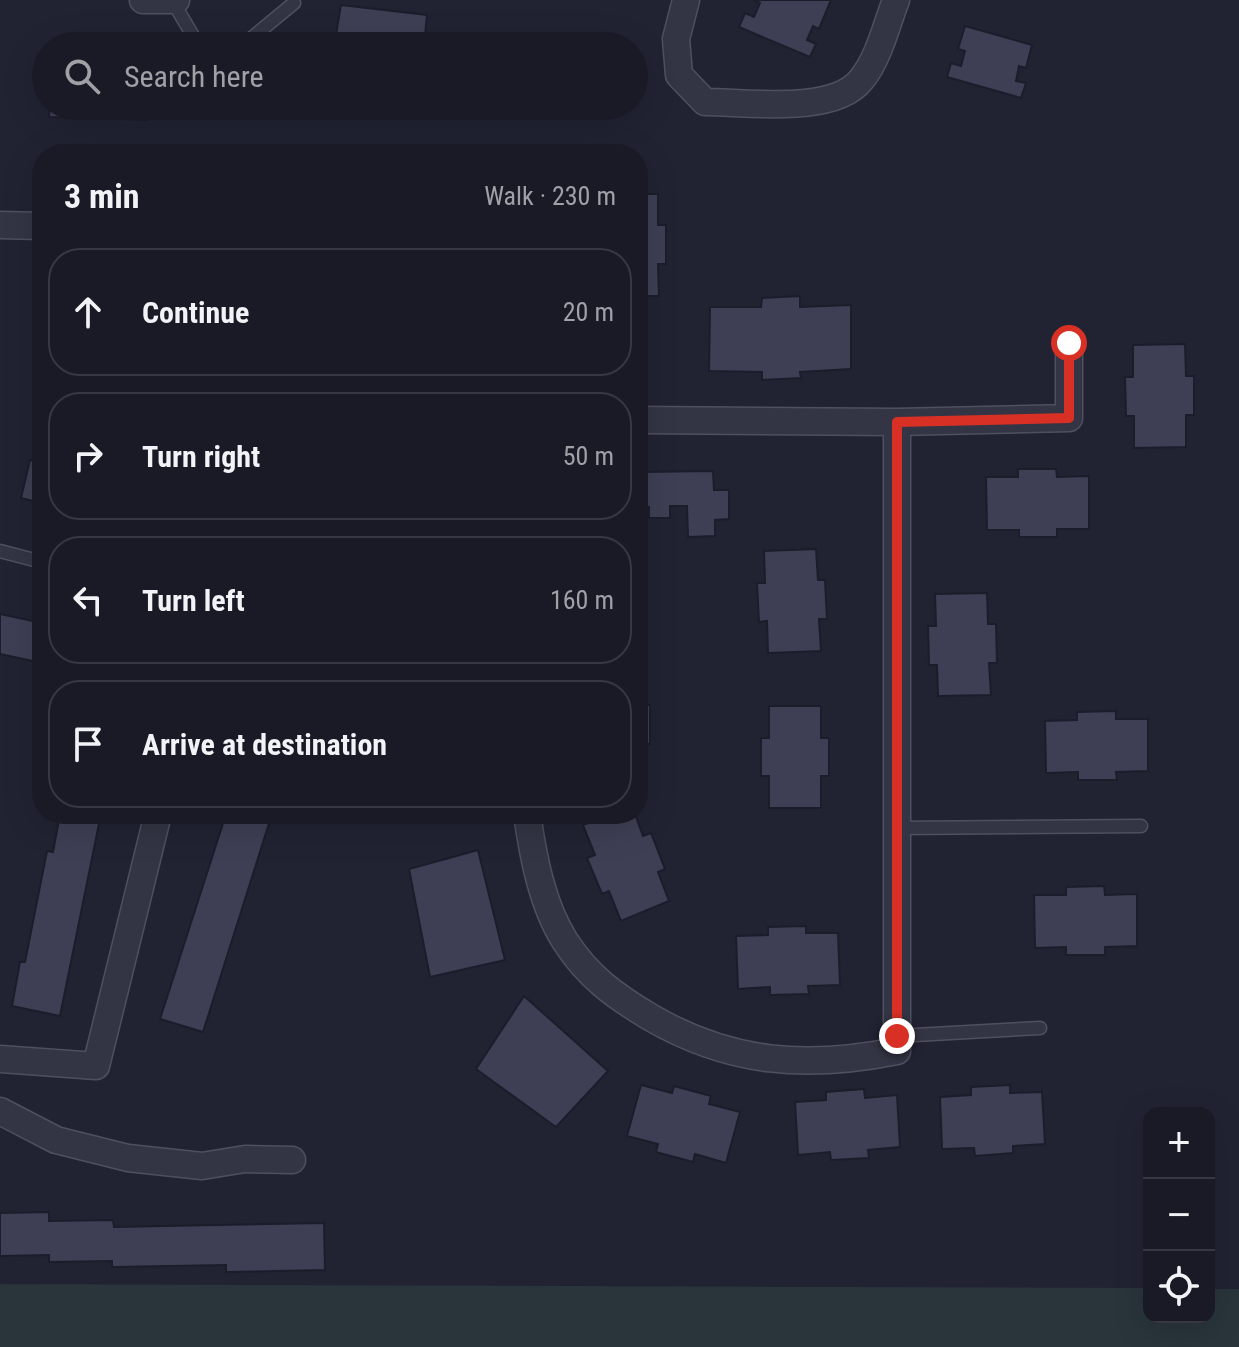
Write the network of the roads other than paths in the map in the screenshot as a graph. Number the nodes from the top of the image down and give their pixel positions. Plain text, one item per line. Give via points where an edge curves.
1 (143, 0) edge
2 (686, 0) edge
3 (896, 0) edge
4 (174, 1) edge
5 (294, 3) dead end
6 (190, 32) edge
7 (259, 32) edge
8 (0, 225) edge
9 (32, 226) edge
10 (1069, 343) dead end
11 (648, 420) edge
12 (897, 422) junction
13 (0, 551) edge
14 (32, 559) edge
15 (156, 824) edge
16 (529, 824) edge
17 (1141, 826) dead end
18 (897, 828) junction
19 (1040, 1028) dead end
20 (897, 1036) junction
21 (0, 1059) edge
22 (0, 1111) edge
23 (292, 1160) dead end

1 - 4 street
2 - 3 street via 676,39 679,75 705,102 777,104 819,102 845,94 861,81
4 - 6 lane
5 - 7 lane
8 - 9 street
10 - 12 street via 1069,418
11 - 12 street
12 - 18 street
13 - 14 lane
15 - 21 street via 96,1066
16 - 20 street via 547,906 564,940 613,995 678,1033 761,1058 823,1062 897,1051
17 - 18 lane
18 - 20 street
19 - 20 lane
22 - 23 street via 56,1140 128,1158 202,1166 245,1159

